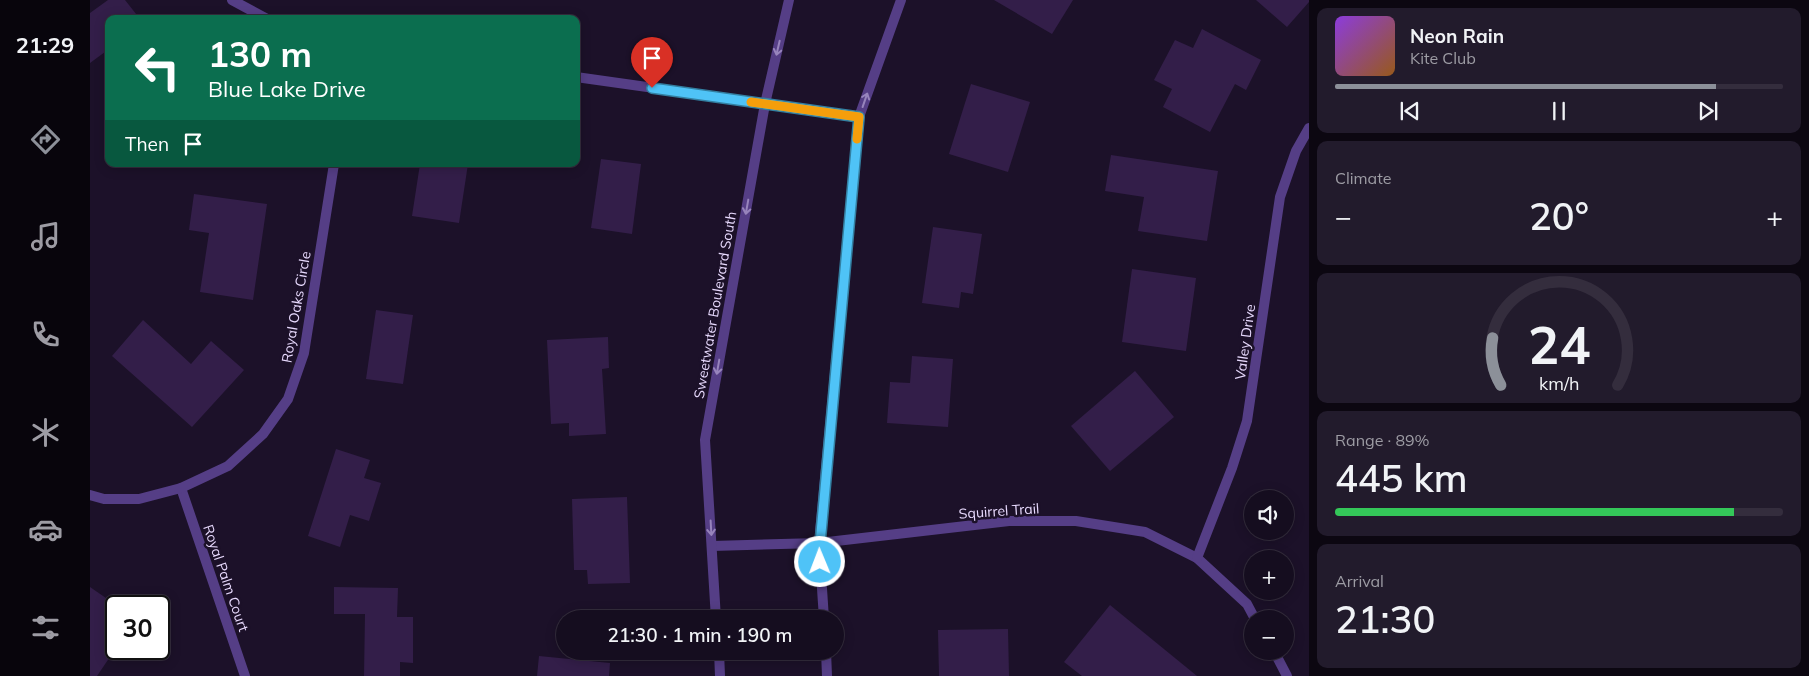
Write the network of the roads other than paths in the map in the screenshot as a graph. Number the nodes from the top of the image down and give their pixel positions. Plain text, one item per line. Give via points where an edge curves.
1 (232, 0) edge
2 (788, 0) edge
3 (901, 0) edge
4 (260, 15) edge
5 (580, 78) edge
6 (765, 104) junction
7 (859, 117) junction
8 (1309, 128) edge
9 (334, 167) edge
10 (181, 488) junction
11 (90, 495) edge
12 (820, 544) junction
13 (712, 546) junction
14 (1197, 558) junction
15 (716, 610) edge
16 (824, 610) edge
17 (1250, 610) edge
18 (719, 660) edge
19 (826, 660) edge
20 (1279, 660) edge
21 (245, 676) edge
22 (720, 676) edge
23 (827, 676) edge
24 (1287, 676) edge

1 - 4 street
2 -> 6 street, Sweetwater Boulevard South
7 -> 3 street
5 - 6 street
6 - 7 street
6 -> 13 street, Sweetwater Boulevard South via 705,440
7 - 12 street
8 - 14 street, Valley Drive via 1296,151 1280,197 1247,421
9 - 10 street, Royal Oaks Circle via 304,352 288,399 264,434 228,466
10 - 11 street, Royal Oaks Circle via 138,499 104,499
10 - 21 street, Royal Palm Court
12 - 13 street, Squirrel Trail
12 - 14 street, Squirrel Trail via 1008,521 1076,521 1145,532
12 - 16 street
13 - 15 street, Sweetwater Boulevard South
14 - 17 street, Squirrel Trail
18 - 22 street
19 - 23 street
20 - 24 street

